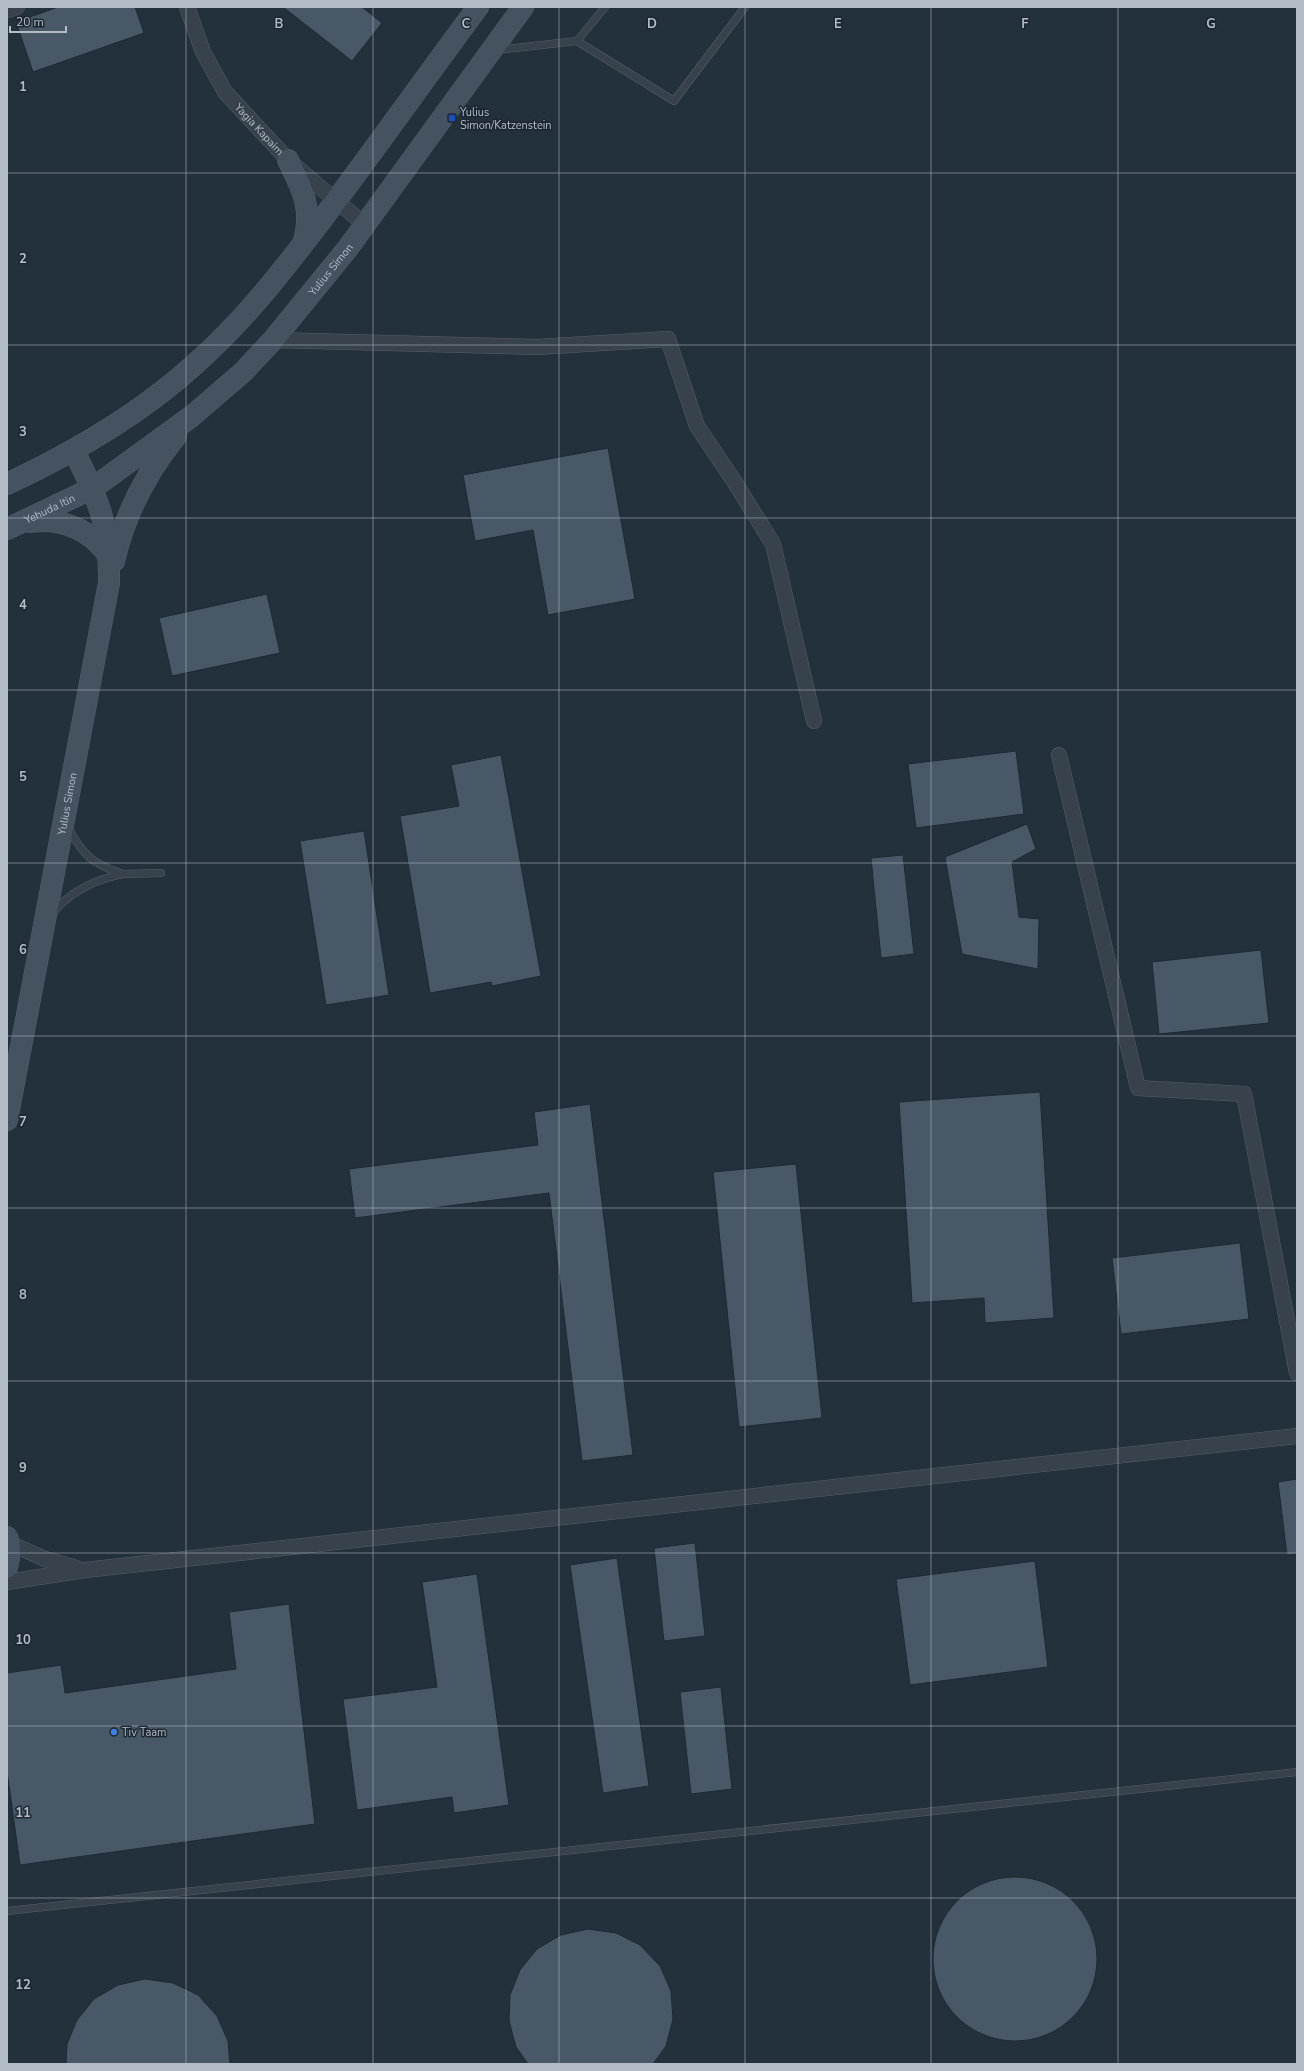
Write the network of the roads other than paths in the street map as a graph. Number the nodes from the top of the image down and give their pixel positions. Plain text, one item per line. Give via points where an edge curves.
1 (17, 7) edge
2 (187, 7) edge
3 (478, 7) edge
4 (523, 7) edge
5 (605, 7) edge
6 (745, 7) edge
7 (7, 10) edge
8 (577, 41) junction
9 (491, 50) junction
10 (288, 160) junction
11 (336, 202) junction
12 (365, 225) junction
13 (304, 244) junction
14 (273, 340) junction
15 (192, 416) junction
16 (74, 451) junction
17 (7, 484) edge
18 (92, 488) junction
19 (9, 529) edge
20 (110, 558) junction
21 (109, 583) junction
22 (814, 721) dead end
23 (1059, 755) dead end
24 (65, 821) junction
25 (161, 873) dead end
26 (123, 874) junction
27 (44, 925) junction
28 (7, 1120) edge
29 (1297, 1373) edge
30 (1297, 1436) edge
31 (8, 1540) edge
32 (7, 1568) edge
33 (85, 1570) junction
34 (7, 1582) edge
35 (1297, 1772) edge
36 (7, 1911) edge

1 - 7 street
2 - 10 street, Yagia Kapaim via 203,52 225,92
3 - 11 street
4 - 9 street, Yulius Simon
5 - 8 lane
6 - 8 lane via 674,101
8 - 9 lane
9 - 12 street, Yulius Simon
10 - 11 street, Yagia Kapaim
10 - 13 street via 306,204 308,226
11 - 12 street, Yagia Kapaim
11 - 13 street
12 - 14 street, Yulius Simon
13 - 16 street via 249,311 193,366 144,404
14 - 15 street, Yulius Simon via 243,372
14 - 22 street via 538,347 668,339 697,426 773,544
15 - 18 street, Yulius Simon
15 - 21 street via 150,472 133,503 119,540
16 - 17 street
16 - 18 street, Yulius Simon
18 - 19 street, Yehuda Itin
18 - 20 street, Yulius Simon via 106,528
19 - 20 street via 31,521 63,522 95,541
20 - 21 street, Yulius Simon
21 - 24 street, Yulius Simon
23 - 29 street via 1138,1088 1244,1094
24 - 26 lane via 78,843 97,865
24 - 27 street, Yulius Simon
25 - 26 lane
26 - 27 lane via 94,882 73,893
27 - 28 street, Yulius Simon
30 - 33 street
31 - 32 street via 10,1557
31 - 33 street via 45,1559
33 - 34 street
35 - 36 lane

